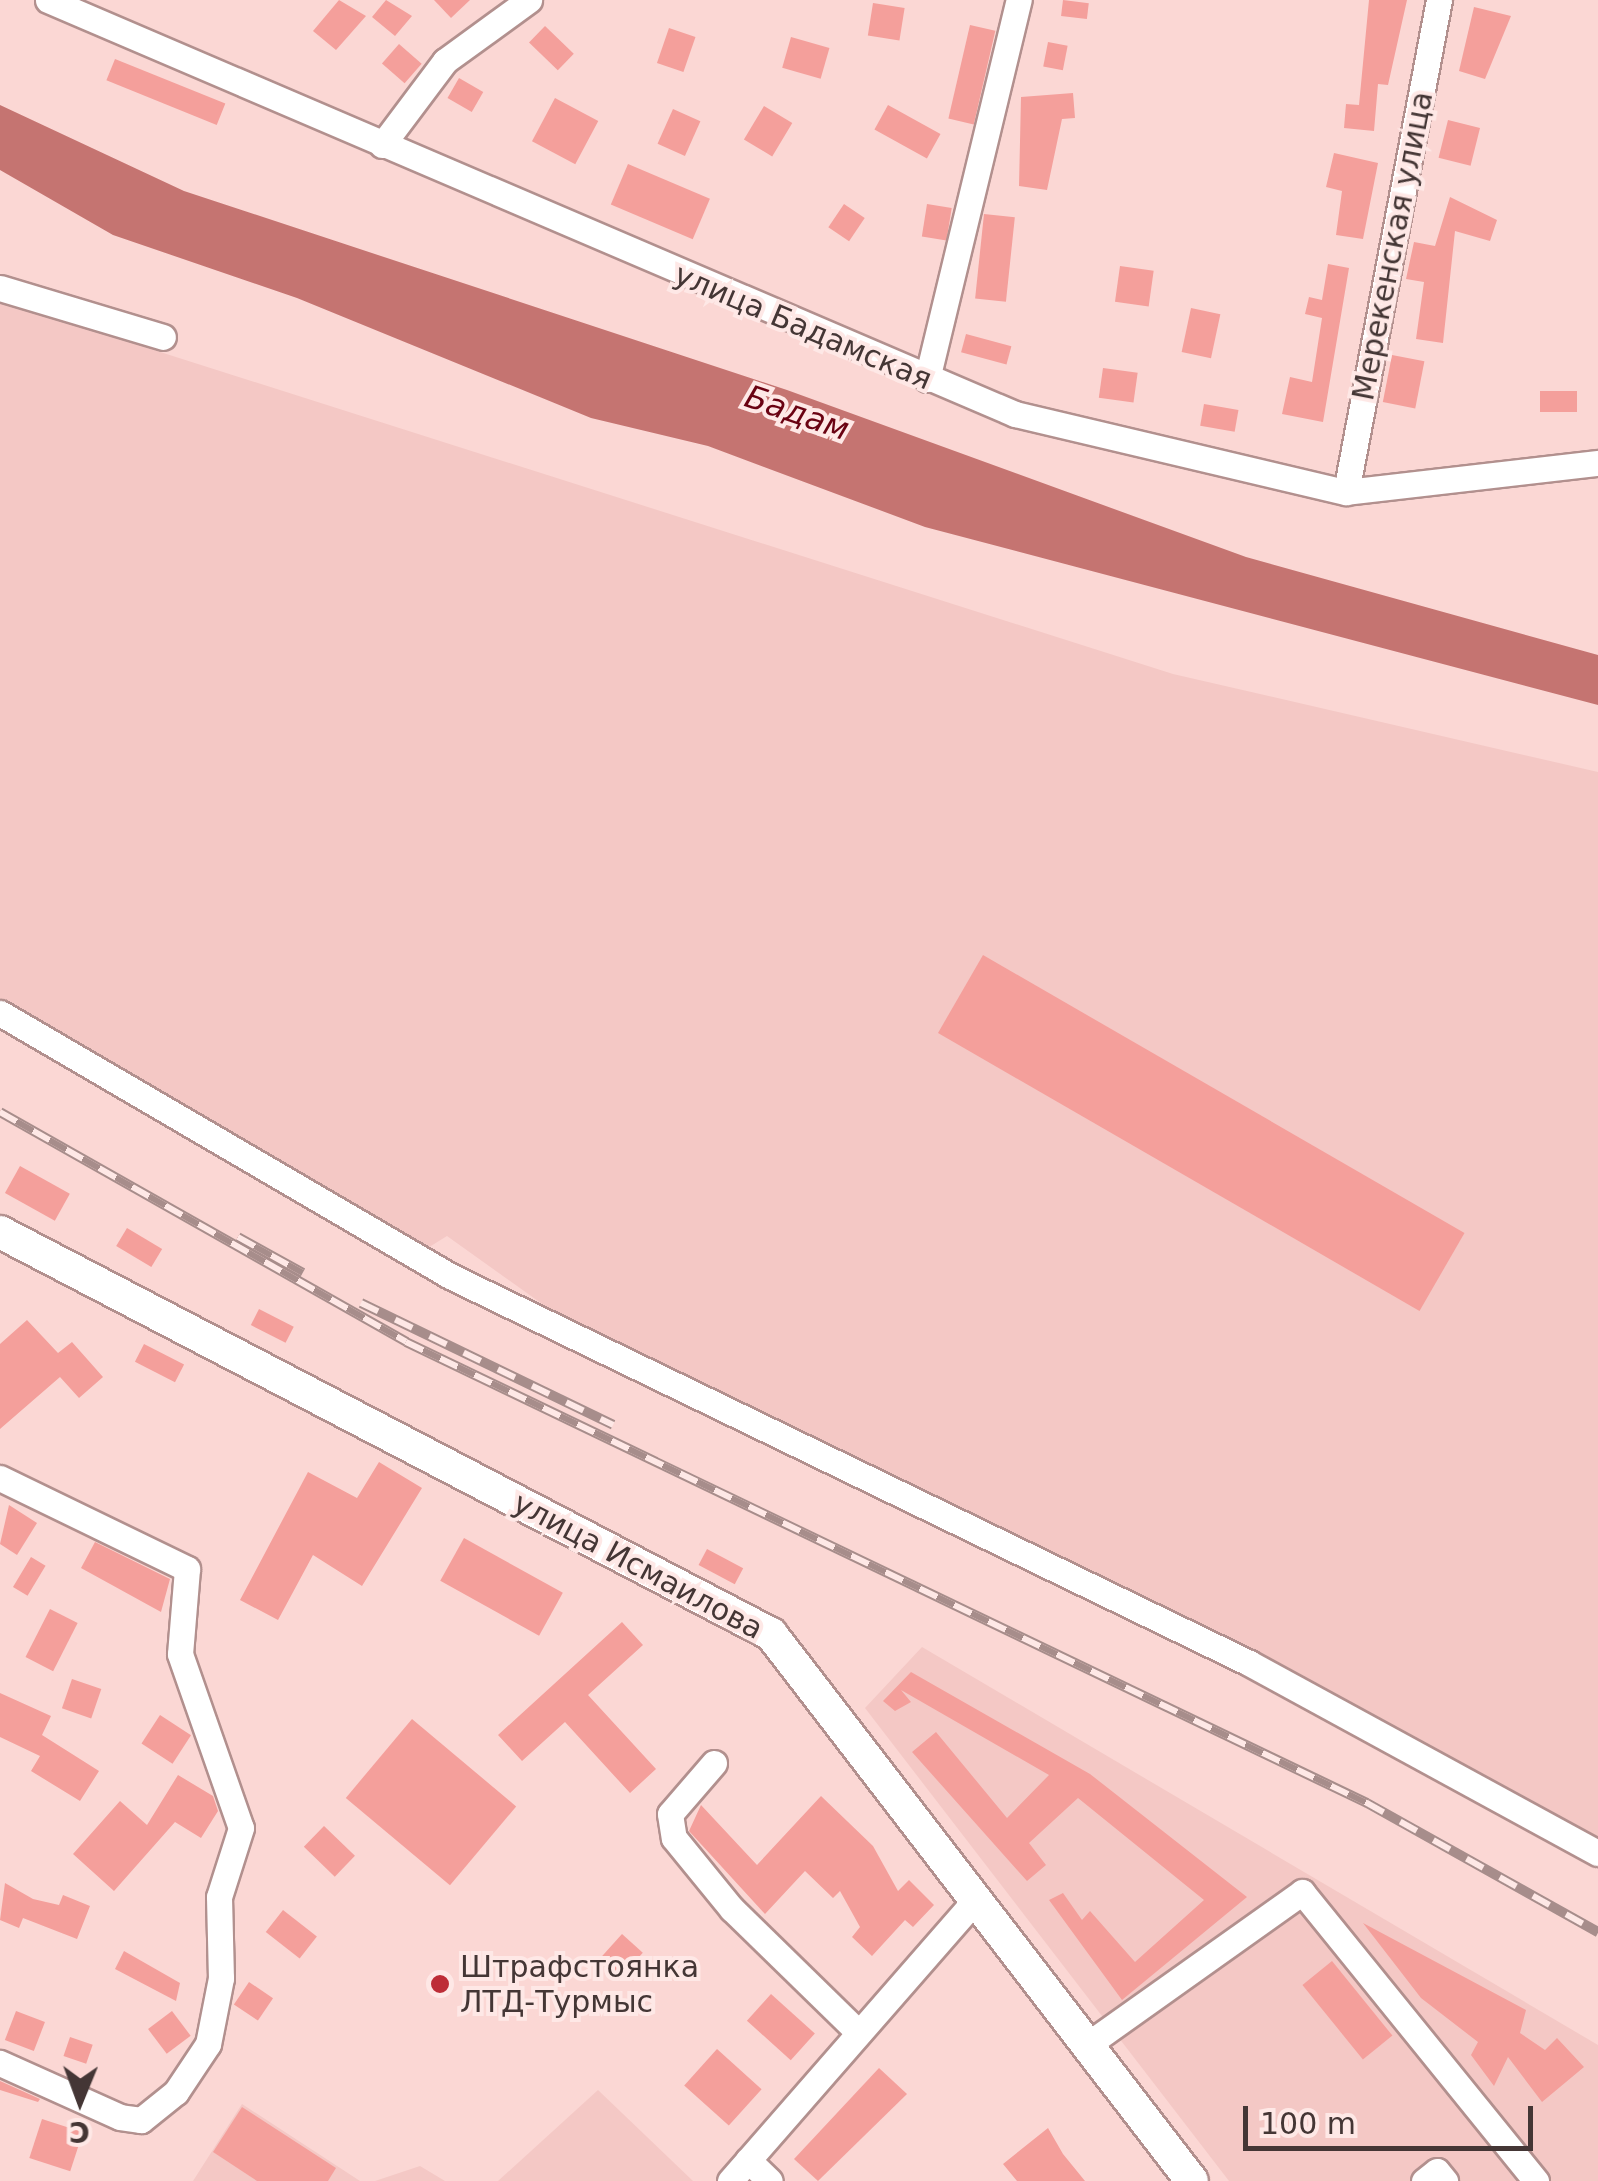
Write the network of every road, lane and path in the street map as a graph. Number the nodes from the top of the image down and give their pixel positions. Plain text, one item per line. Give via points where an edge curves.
1 (48, 0) edge
2 (530, 0) edge
3 (1019, 0) edge
4 (1439, 0) edge
5 (382, 145) junction
6 (0, 288) edge
7 (163, 337) dead end
8 (927, 379) junction
9 (1598, 463) edge
10 (1346, 492) junction
11 (0, 1013) edge
12 (0, 1232) edge
13 (0, 1478) edge
14 (714, 1763) dead end
15 (1598, 1853) edge
16 (976, 1900) junction
17 (859, 2033) junction
18 (1087, 2045) junction
19 (0, 2063) edge
20 (748, 2160) junction
21 (730, 2181) edge
22 (770, 2181) edge
23 (1192, 2181) edge
24 (1424, 2181) edge
25 (1445, 2181) edge
26 (1536, 2181) edge

1 - 5 street, улица Бадамская
2 - 5 street via 445,61
3 - 8 street
4 - 10 street, Мерекенская улица
5 - 8 street, улица Бадамская
6 - 7 street
8 - 10 street, улица Бадамская via 1014,414
9 - 10 street, улица Бадамская
11 - 15 street via 450,1276 1249,1664
12 - 16 main road, улица Исмаилова via 771,1634
13 - 19 street via 187,1569 180,1654 241,1828 218,1897 221,1978 208,2044 176,2092 141,2120 120,2118
14 - 17 street via 670,1814 674,1838 732,1910
16 - 17 street
16 - 18 main road, улица Исмаилова
17 - 20 street
18 - 23 main road, улица Исмаилова
18 - 26 street via 1302,1892
20 - 21 street
20 - 22 street
24 - 25 street via 1437,2171

